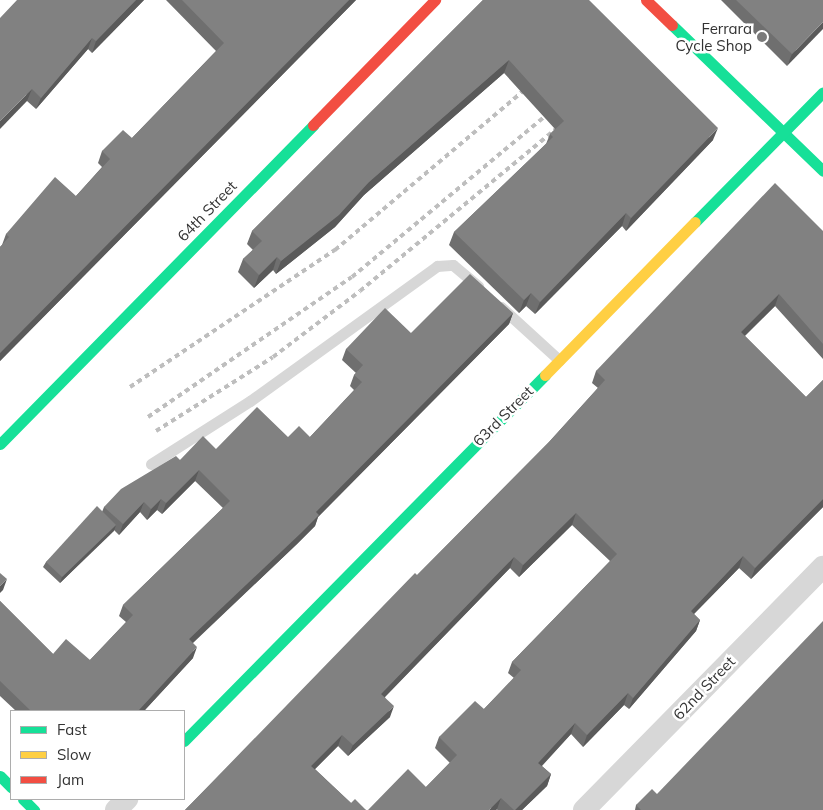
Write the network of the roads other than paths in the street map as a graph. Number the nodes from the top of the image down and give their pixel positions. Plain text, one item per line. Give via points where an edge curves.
1 (435, 0) edge
2 (646, 0) edge
3 (823, 92) edge
4 (783, 132) junction
5 (823, 171) edge
6 (558, 360) junction
7 (0, 444) edge
8 (151, 464) dead end
9 (823, 566) edge
10 (185, 740) edge
11 (0, 776) edge
12 (10, 786) edge
13 (24, 800) edge
14 (126, 800) edge
15 (34, 810) edge
16 (116, 810) edge
17 (584, 810) edge

1 - 7 street, 64th Street
2 - 4 street, bridge
3 - 4 street, 63rd Street
4 - 5 street
4 - 6 street, 63rd Street
6 - 8 lane via 459,268 436,266 257,395
6 - 10 street, 63rd Street
9 - 17 street, 62nd Street
11 - 12 street
13 - 15 street
14 - 16 street

